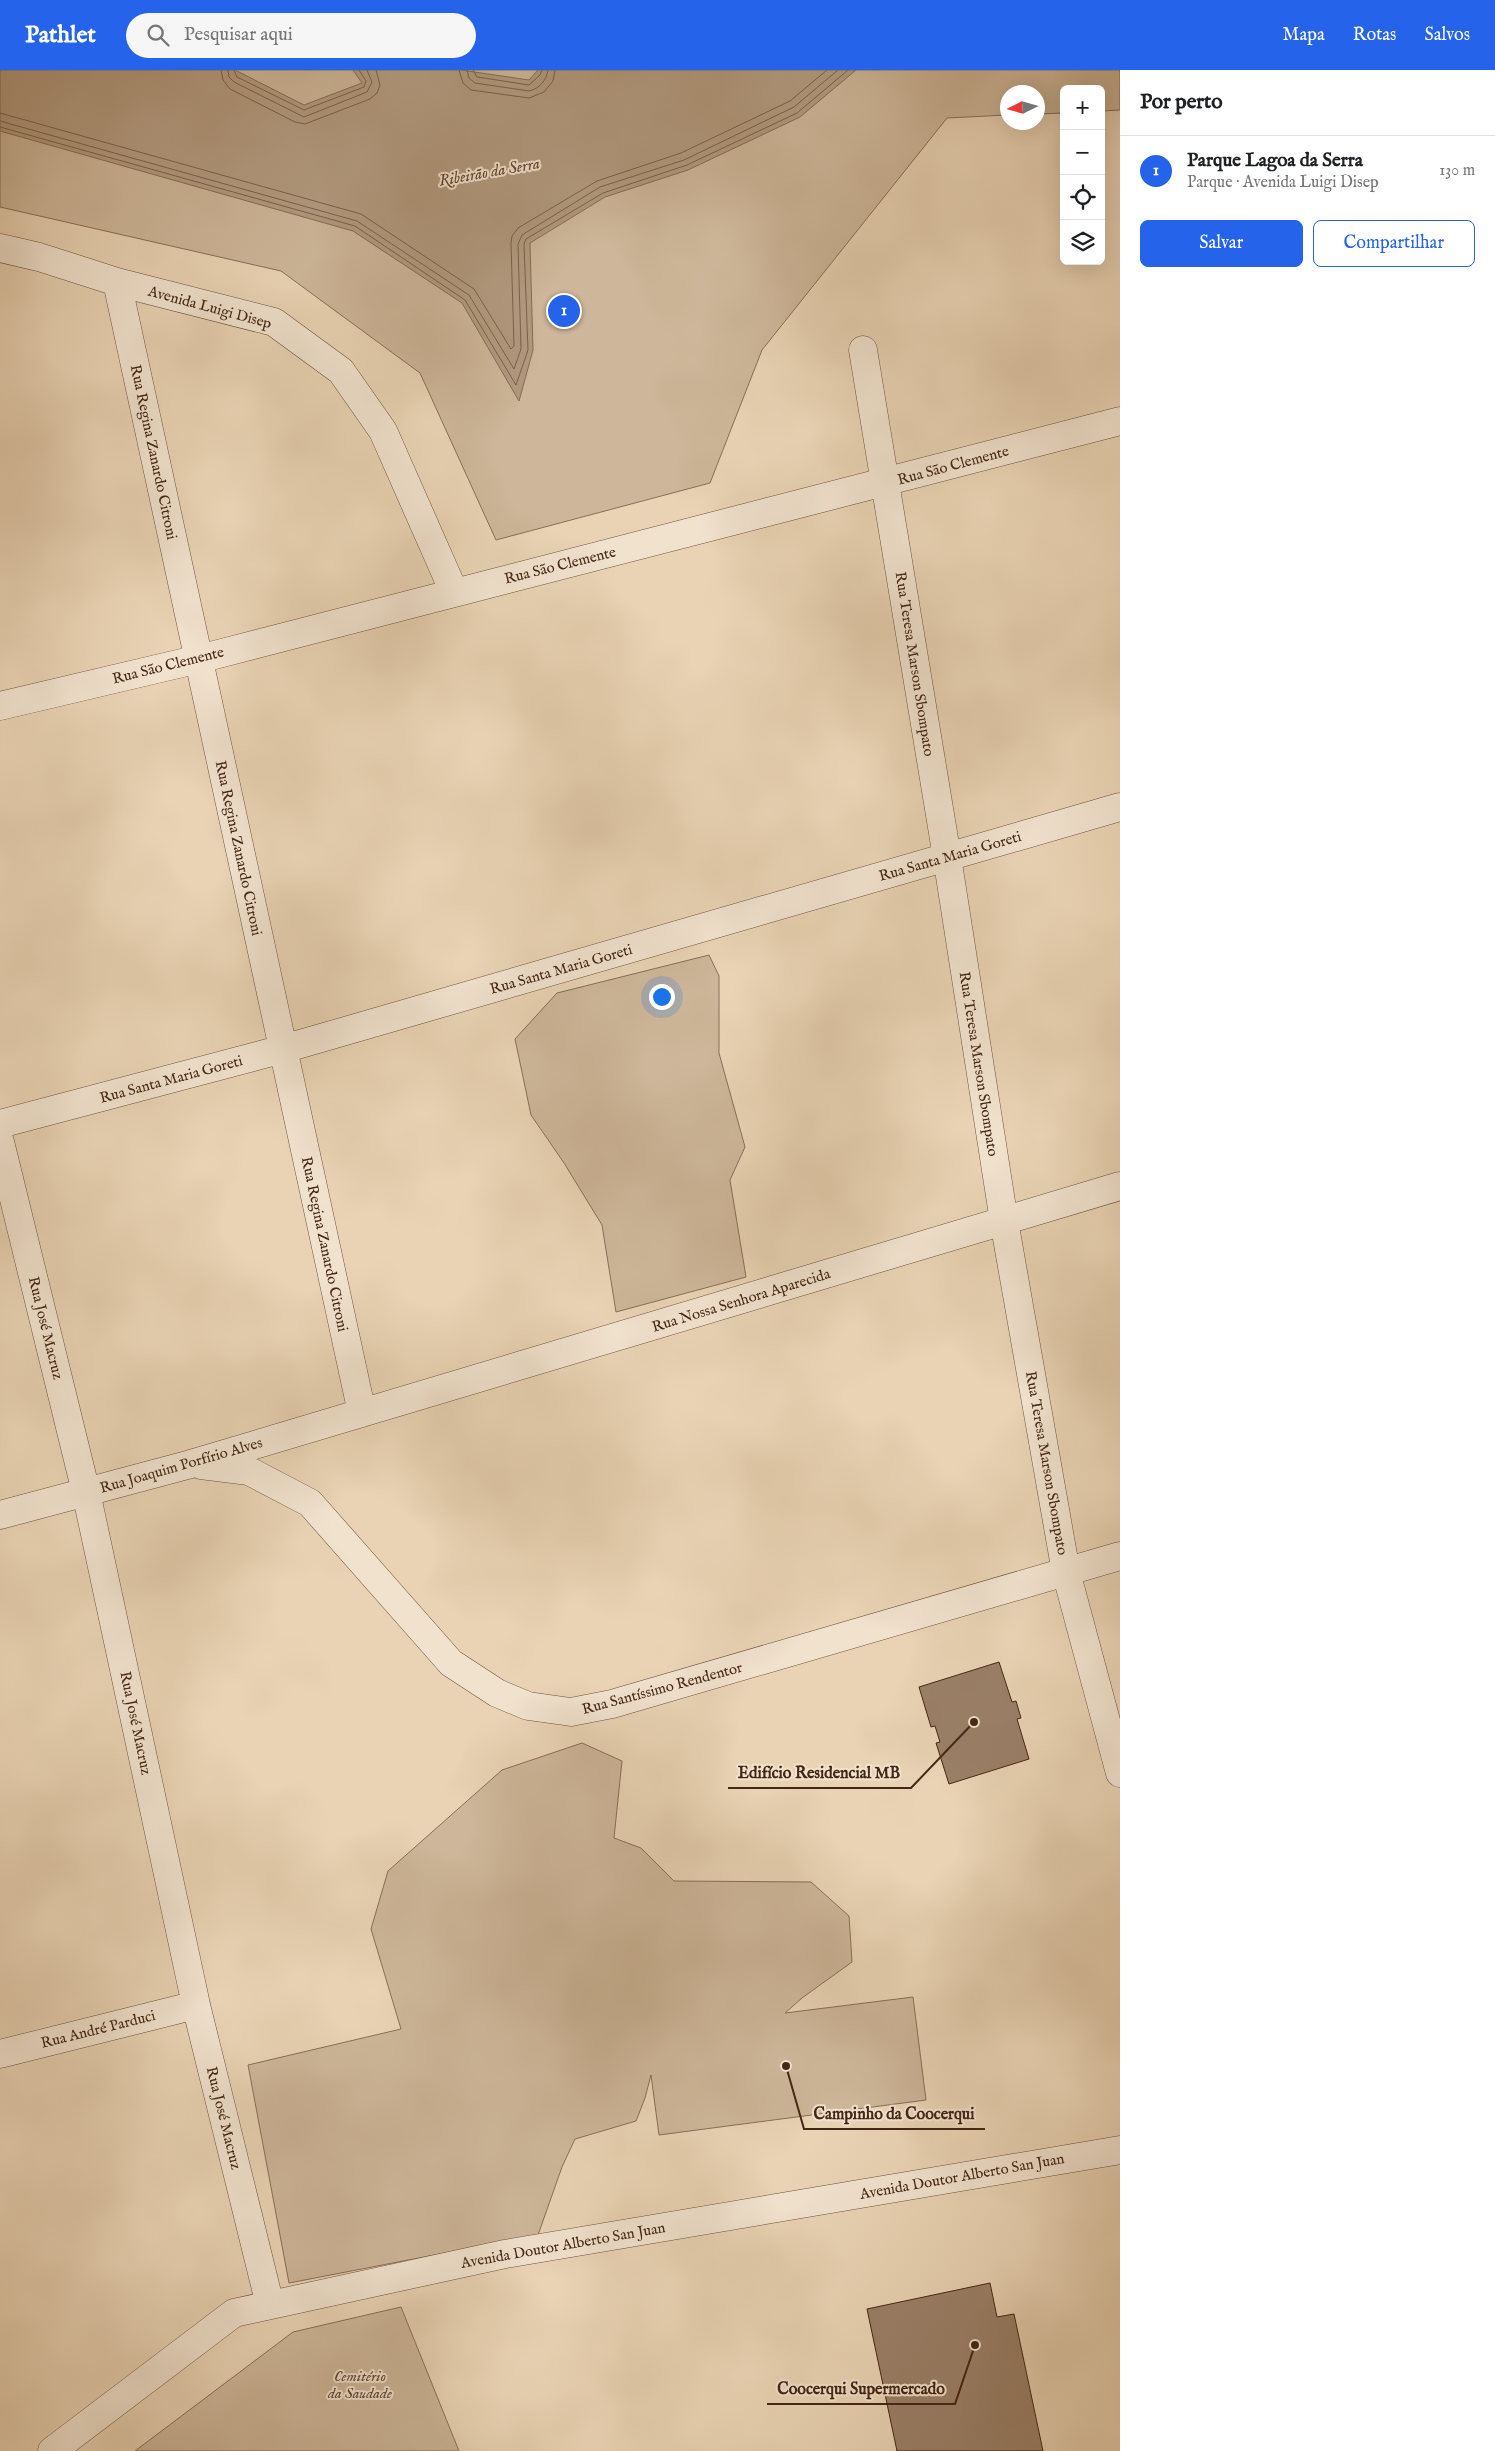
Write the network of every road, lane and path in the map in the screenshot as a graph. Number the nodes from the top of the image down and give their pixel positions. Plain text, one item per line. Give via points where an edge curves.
1 (0, 248) edge
2 (117, 282) junction
3 (863, 350) dead end
4 (1120, 422) edge
5 (885, 482) junction
6 (454, 592) junction
7 (199, 659) junction
8 (0, 706) edge
9 (1120, 807) edge
10 (947, 857) junction
11 (283, 1049) junction
12 (0, 1124) edge
13 (0, 1142) edge
14 (1120, 1186) edge
15 (1004, 1221) junction
16 (362, 1413) junction
17 (191, 1464) junction
18 (86, 1492) junction
19 (0, 1515) edge
20 (1120, 1556) edge
21 (1066, 1572) junction
22 (1120, 1773) edge
23 (196, 2004) junction
24 (0, 2054) edge
25 (1120, 2150) edge
26 (270, 2305) junction
27 (52, 2451) edge

1 - 2 street, Avenida Luigi Disep
2 - 6 street, Avenida Luigi Disep via 274,322 340,371 383,432
2 - 7 street, Rua Regina Zanardo Citroni
3 - 5 street, Rua Teresa Marson Sbompato
4 - 5 street, Rua São Clemente
5 - 6 street, Rua São Clemente
5 - 10 street, Rua Teresa Marson Sbompato
6 - 7 street, Rua São Clemente
7 - 8 street, Rua São Clemente
7 - 11 street, Rua Regina Zanardo Citroni
9 - 10 street, Rua Santa Maria Goreti
10 - 11 street, Rua Santa Maria Goreti
10 - 15 street, Rua Teresa Marson Sbompato
11 - 12 street, Rua Santa Maria Goreti
11 - 16 street, Rua Regina Zanardo Citroni
13 - 18 street, Rua José Macruz
14 - 15 street, Rua Nossa Senhora Aparecida
15 - 16 street, Rua Nossa Senhora Aparecida
15 - 21 street, Rua Teresa Marson Sbompato
16 - 17 street, Rua Joaquim Porfírio Alves
17 - 18 street, Rua Joaquim Porfírio Alves
17 - 21 street, Rua Santíssimo Rendentor via 249,1471 310,1502 451,1662 505,1696 528,1706 571,1712 612,1704
18 - 19 street, Rua Joaquim Porfírio Alves
18 - 23 street, Rua José Macruz
20 - 21 street, Rua Santíssimo Rendentor
21 - 22 street, Rua Teresa Marson Sbompato
23 - 24 street, Rua André Parduci
23 - 26 street, Rua José Macruz
25 - 26 street, Avenida Doutor Alberto San Juan via 505,2254
26 - 27 street, Avenida Doutor Alberto San Juan via 234,2313

